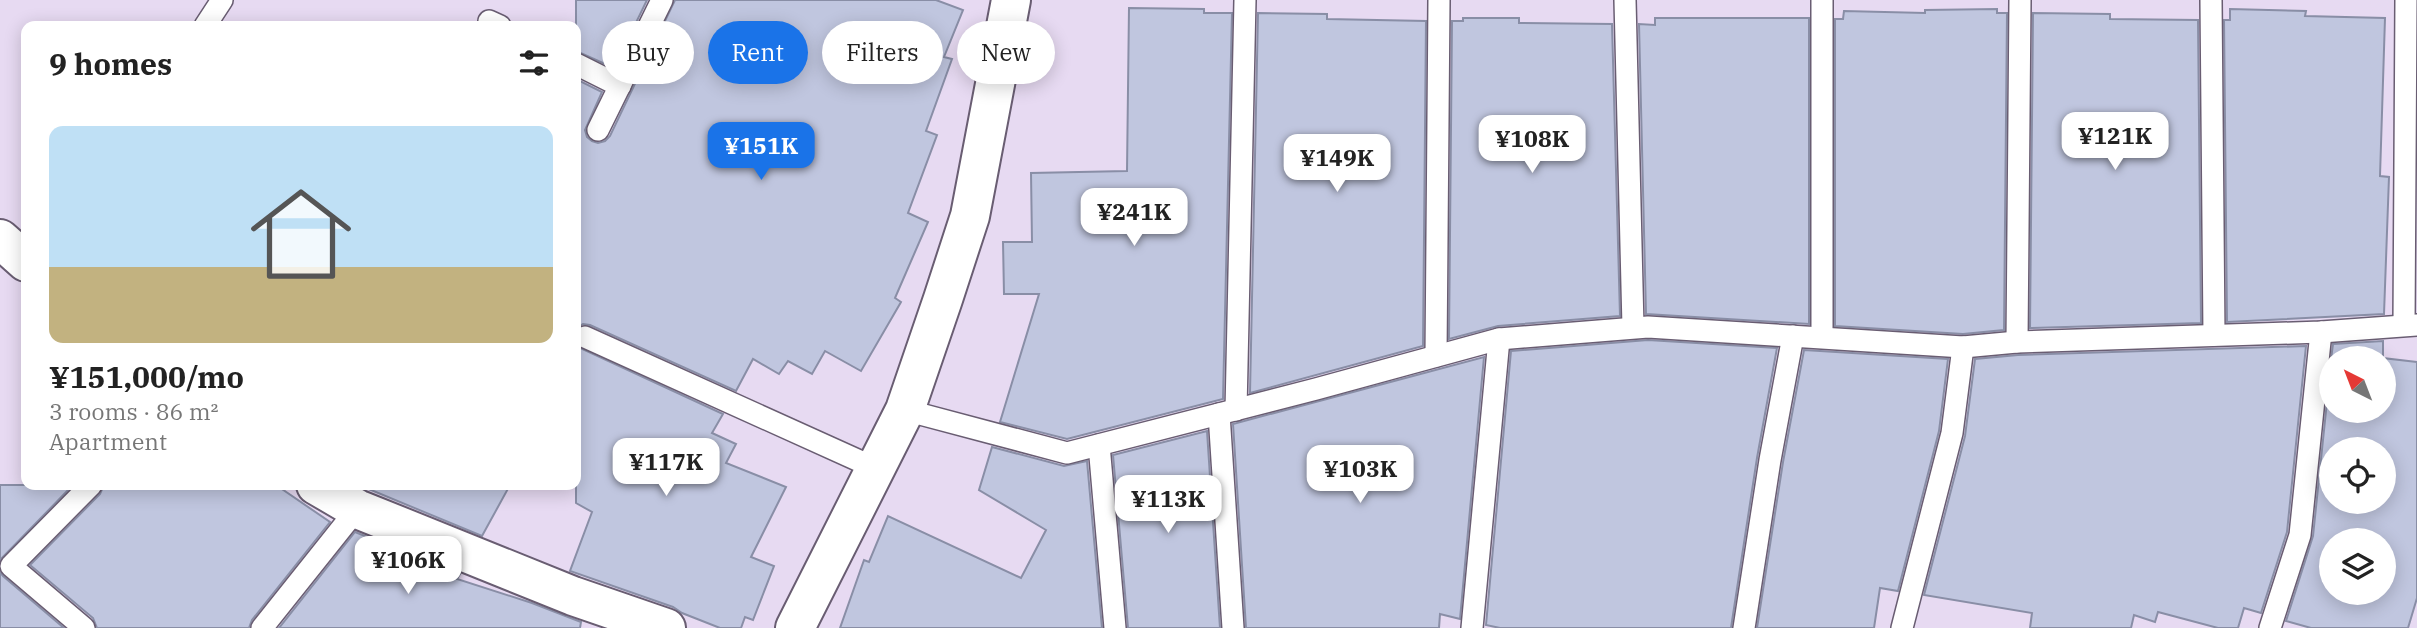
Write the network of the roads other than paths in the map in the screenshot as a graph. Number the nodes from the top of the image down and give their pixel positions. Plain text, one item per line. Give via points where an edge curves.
1 (222, 0) edge
2 (662, 0) edge
3 (1011, 0) edge
4 (1245, 0) edge
5 (1439, 0) edge
6 (1625, 0) edge
7 (1822, 0) edge
8 (2020, 0) edge
9 (2211, 0) edge
10 (2406, 0) edge
11 (208, 21) edge
12 (581, 66) edge
13 (620, 86) junction
14 (598, 130) dead end
15 (2410, 325) edge
16 (1633, 327) junction
17 (2321, 332) junction
18 (2214, 335) junction
19 (1793, 336) junction
20 (585, 337) dead end
21 (1822, 337) junction
22 (1499, 339) junction
23 (2017, 342) junction
24 (1963, 347) junction
25 (1436, 356) junction
26 (905, 410) junction
27 (1228, 412) junction
28 (1099, 445) junction
29 (875, 468) junction
30 (86, 490) edge
31 (325, 490) edge
32 (357, 509) junction
33 (83, 628) edge
34 (262, 628) edge
35 (665, 628) edge
36 (795, 628) edge
37 (1115, 628) edge
38 (1233, 628) edge
39 (1472, 628) edge
40 (1744, 628) edge
41 (1902, 628) edge
42 (2270, 628) edge

1 - 11 lane
2 - 13 lane
3 - 26 street via 971,216
4 - 27 lane
5 - 25 lane
6 - 16 lane
7 - 21 lane
8 - 23 lane
9 - 18 lane
10 - 15 lane
12 - 13 lane
13 - 14 lane
15 - 17 lane
16 - 19 lane
16 - 22 lane
17 - 18 lane
17 - 42 lane via 2300,535
18 - 23 lane
19 - 21 lane
19 - 40 lane
20 - 29 lane
21 - 24 lane
22 - 25 lane
22 - 39 lane
23 - 24 lane
24 - 41 lane via 1952,433
25 - 27 lane
26 - 28 lane via 1067,453
26 - 29 street
27 - 28 lane
27 - 38 lane
28 - 37 lane
29 - 36 street
30 - 33 lane via 12,566
31 - 32 street
32 - 34 lane
32 - 35 street

